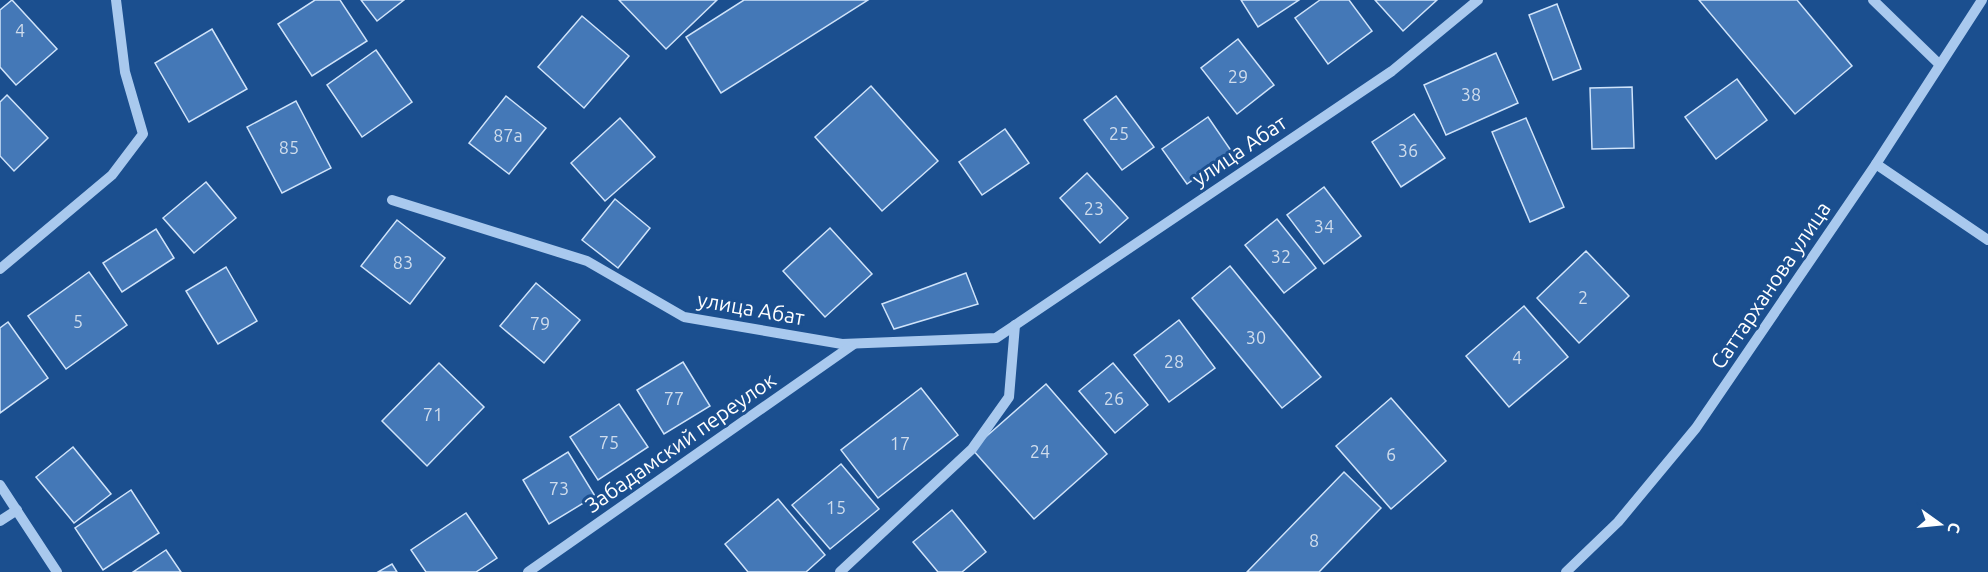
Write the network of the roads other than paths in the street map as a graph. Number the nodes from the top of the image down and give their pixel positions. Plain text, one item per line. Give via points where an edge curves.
1 (116, 0) edge
2 (1478, 0) edge
3 (1874, 0) edge
4 (1982, 0) edge
5 (1939, 64) junction
6 (1876, 164) junction
7 (392, 200) dead end
8 (1988, 240) edge
9 (0, 269) edge
10 (1016, 325) junction
11 (854, 344) junction
12 (0, 484) edge
13 (16, 510) junction
14 (0, 521) edge
15 (57, 572) edge
16 (528, 572) edge
17 (840, 572) edge
18 (1566, 572) edge

1 - 9 street via 125,72 144,134 112,175
2 - 10 street, улица Абат via 1392,71
3 - 5 street
4 - 5 street, Саттарханова улица
5 - 6 street, Саттарханова улица
6 - 8 street
6 - 18 street, Саттарханова улица via 1695,428 1618,522
7 - 11 street, улица Абат via 587,261 684,316
10 - 11 street, улица Абат via 996,338
10 - 17 street via 1009,397 972,449
11 - 16 street, Забадамский переулок
12 - 13 street
13 - 14 street
13 - 15 street

